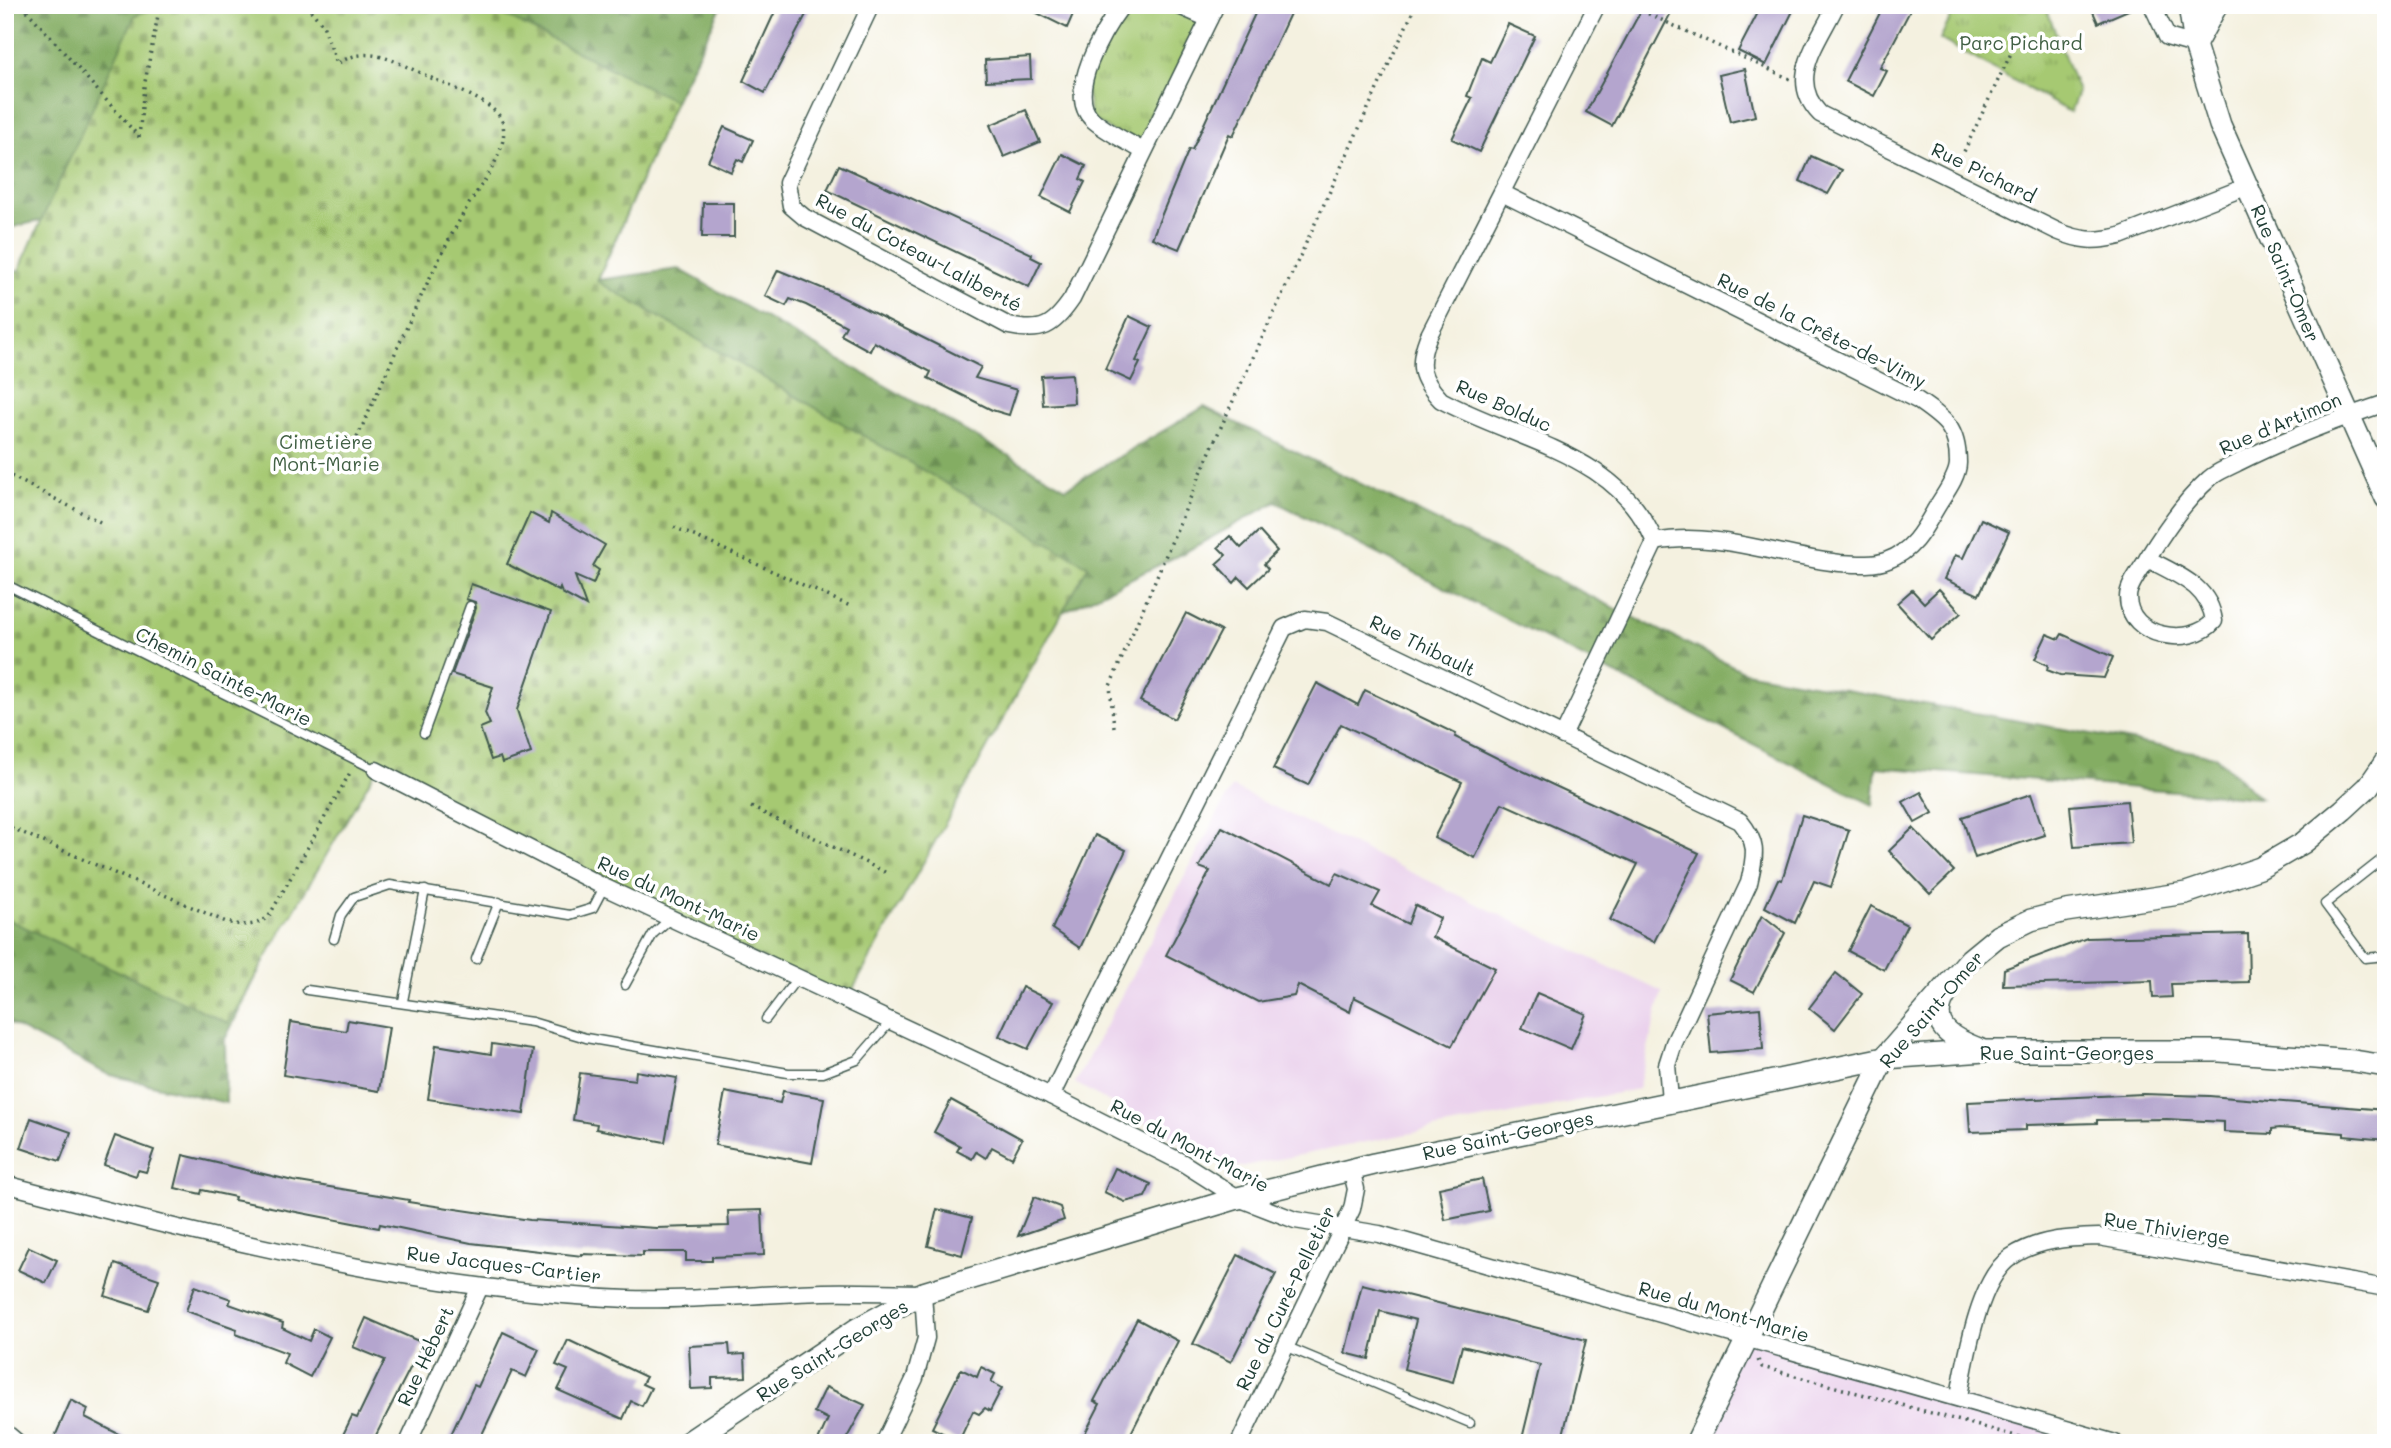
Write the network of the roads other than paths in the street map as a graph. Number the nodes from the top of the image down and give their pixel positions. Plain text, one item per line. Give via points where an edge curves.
1 (871, 5) edge
2 (1122, 5) edge
3 (1177, 5) edge
4 (1597, 5) edge
5 (1836, 5) edge
6 (2152, 5) edge
7 (2189, 5) edge
8 (2217, 5) edge
9 (1212, 12) edge
10 (2196, 45) junction
11 (1143, 151) junction
12 (2248, 186) junction
13 (1502, 193) junction
14 (2386, 403) edge
15 (2348, 415) junction
16 (2386, 498) edge
17 (1655, 542) junction
18 (2148, 559) junction
19 (5, 584) edge
20 (470, 606) dead end
21 (424, 733) dead end
22 (1563, 736) junction
23 (2386, 761) edge
24 (376, 770) joint
25 (2386, 856) edge
26 (604, 887) junction
27 (425, 890) junction
28 (499, 902) junction
29 (671, 918) junction
30 (334, 939) dead end
31 (2386, 956) edge
32 (476, 959) dead end
33 (1970, 959) junction
34 (798, 977) junction
35 (625, 985) dead end
36 (307, 990) dead end
37 (404, 1001) junction
38 (766, 1019) dead end
39 (891, 1021) junction
40 (1984, 1051) junction
41 (1884, 1058) junction
42 (2386, 1066) edge
43 (1051, 1096) junction
44 (1670, 1100) junction
45 (1351, 1169) junction
46 (5, 1184) edge
47 (1238, 1198) junction
48 (1342, 1227) junction
49 (480, 1287) junction
50 (2386, 1288) edge
51 (923, 1293) junction
52 (1745, 1340) junction
53 (1285, 1346) junction
54 (1959, 1396) junction
55 (1470, 1423) dead end
56 (5, 1432) edge
57 (18, 1443) edge
58 (408, 1443) edge
59 (687, 1443) edge
60 (884, 1443) edge
61 (1239, 1443) edge
62 (1696, 1443) edge
63 (2115, 1443) edge

1 - 11 street, Rue du Coteau-Laliberté via 787,183 791,206 816,224 1009,326 1026,330 1046,327 1072,299
2 - 11 street via 1084,78 1082,101 1091,118
3 - 9 street, Rue du Coteau-Laliberté
4 - 13 street, Rue Bolduc
5 - 12 street, Rue Pichard via 1802,85 1820,114 2082,241 2120,236
6 - 10 street via 2167,37
7 - 10 street, Rue Saint-Omer
8 - 10 street
9 - 11 street, Rue du Coteau-Laliberté
10 - 12 street, Rue Saint-Omer via 2220,125
12 - 15 street, Rue Saint-Omer
13 - 17 street, Rue Bolduc via 1428,337 1419,368 1441,400 1595,468 1644,516
13 - 17 street, Rue de la Crête-de-Vimy via 1917,400 1953,428 1958,468 1920,537 1887,561 1813,560 1702,539
14 - 15 street, Rue d'Artimon
15 - 16 street, Rue Saint-Omer
15 - 18 street, Rue d'Artimon via 2210,477
17 - 22 street
18 - 18 street, Rue d'Artimon via 2128,593 2136,619 2163,637 2206,631 2214,621 2204,592
19 - 24 lane, Chemin Sainte-Marie
20 - 21 lane
22 - 43 street, Rue Thibault via 1327,622 1305,619 1284,628
22 - 44 street, Rue Thibault via 1740,821 1753,838 1755,858 1749,883 1667,1065
23 - 33 street, Rue Saint-Omer via 2368,787 2343,810 2303,843 2260,868 2186,893 2031,920 1998,936
24 - 26 street, Rue du Mont-Marie
25 - 31 lane via 2325,904 2365,958
26 - 28 lane via 593,908 570,915
26 - 29 street, Rue du Mont-Marie
27 - 28 lane
27 - 30 lane via 390,885 354,897 341,915
27 - 37 lane
28 - 32 lane
29 - 34 street, Rue du Mont-Marie
29 - 35 lane via 653,934
33 - 40 street via 1942,999 1941,1025 1951,1036
33 - 41 street, Rue Saint-Omer
34 - 38 lane
34 - 39 street, Rue du Mont-Marie
36 - 37 lane
37 - 39 lane via 788,1073 823,1073 857,1060
39 - 43 street, Rue du Mont-Marie
40 - 41 street, Rue Saint-Georges
40 - 42 street, Rue Saint-Georges via 2220,1051
41 - 44 street, Rue Saint-Georges
41 - 52 street, Rue Saint-Omer
43 - 47 street, Rue du Mont-Marie via 1183,1163
44 - 45 street, Rue Saint-Georges
45 - 47 street, Rue Saint-Georges
45 - 48 street, Rue du Curé-Pelletier via 1356,1189
46 - 49 street, Rue Jacques-Cartier via 147,1221
47 - 48 street, Rue du Mont-Marie via 1295,1220
47 - 51 street, Rue Saint-Georges
48 - 52 street, Rue du Mont-Marie via 1392,1237
48 - 53 street, Rue du Curé-Pelletier
49 - 51 street, Rue Jacques-Cartier via 627,1299
49 - 58 street, Rue Hébert
50 - 54 street, Rue Thivierge via 2099,1237 2060,1238 2010,1257 1993,1275 1966,1358
51 - 59 street, Rue Saint-Georges via 857,1329
51 - 60 street via 926,1338 919,1365
52 - 54 street, Rue du Mont-Marie
52 - 62 street, Rue Saint-Omer
53 - 55 lane
53 - 61 street, Rue du Curé-Pelletier
54 - 63 street, Rue du Mont-Marie
56 - 57 street

